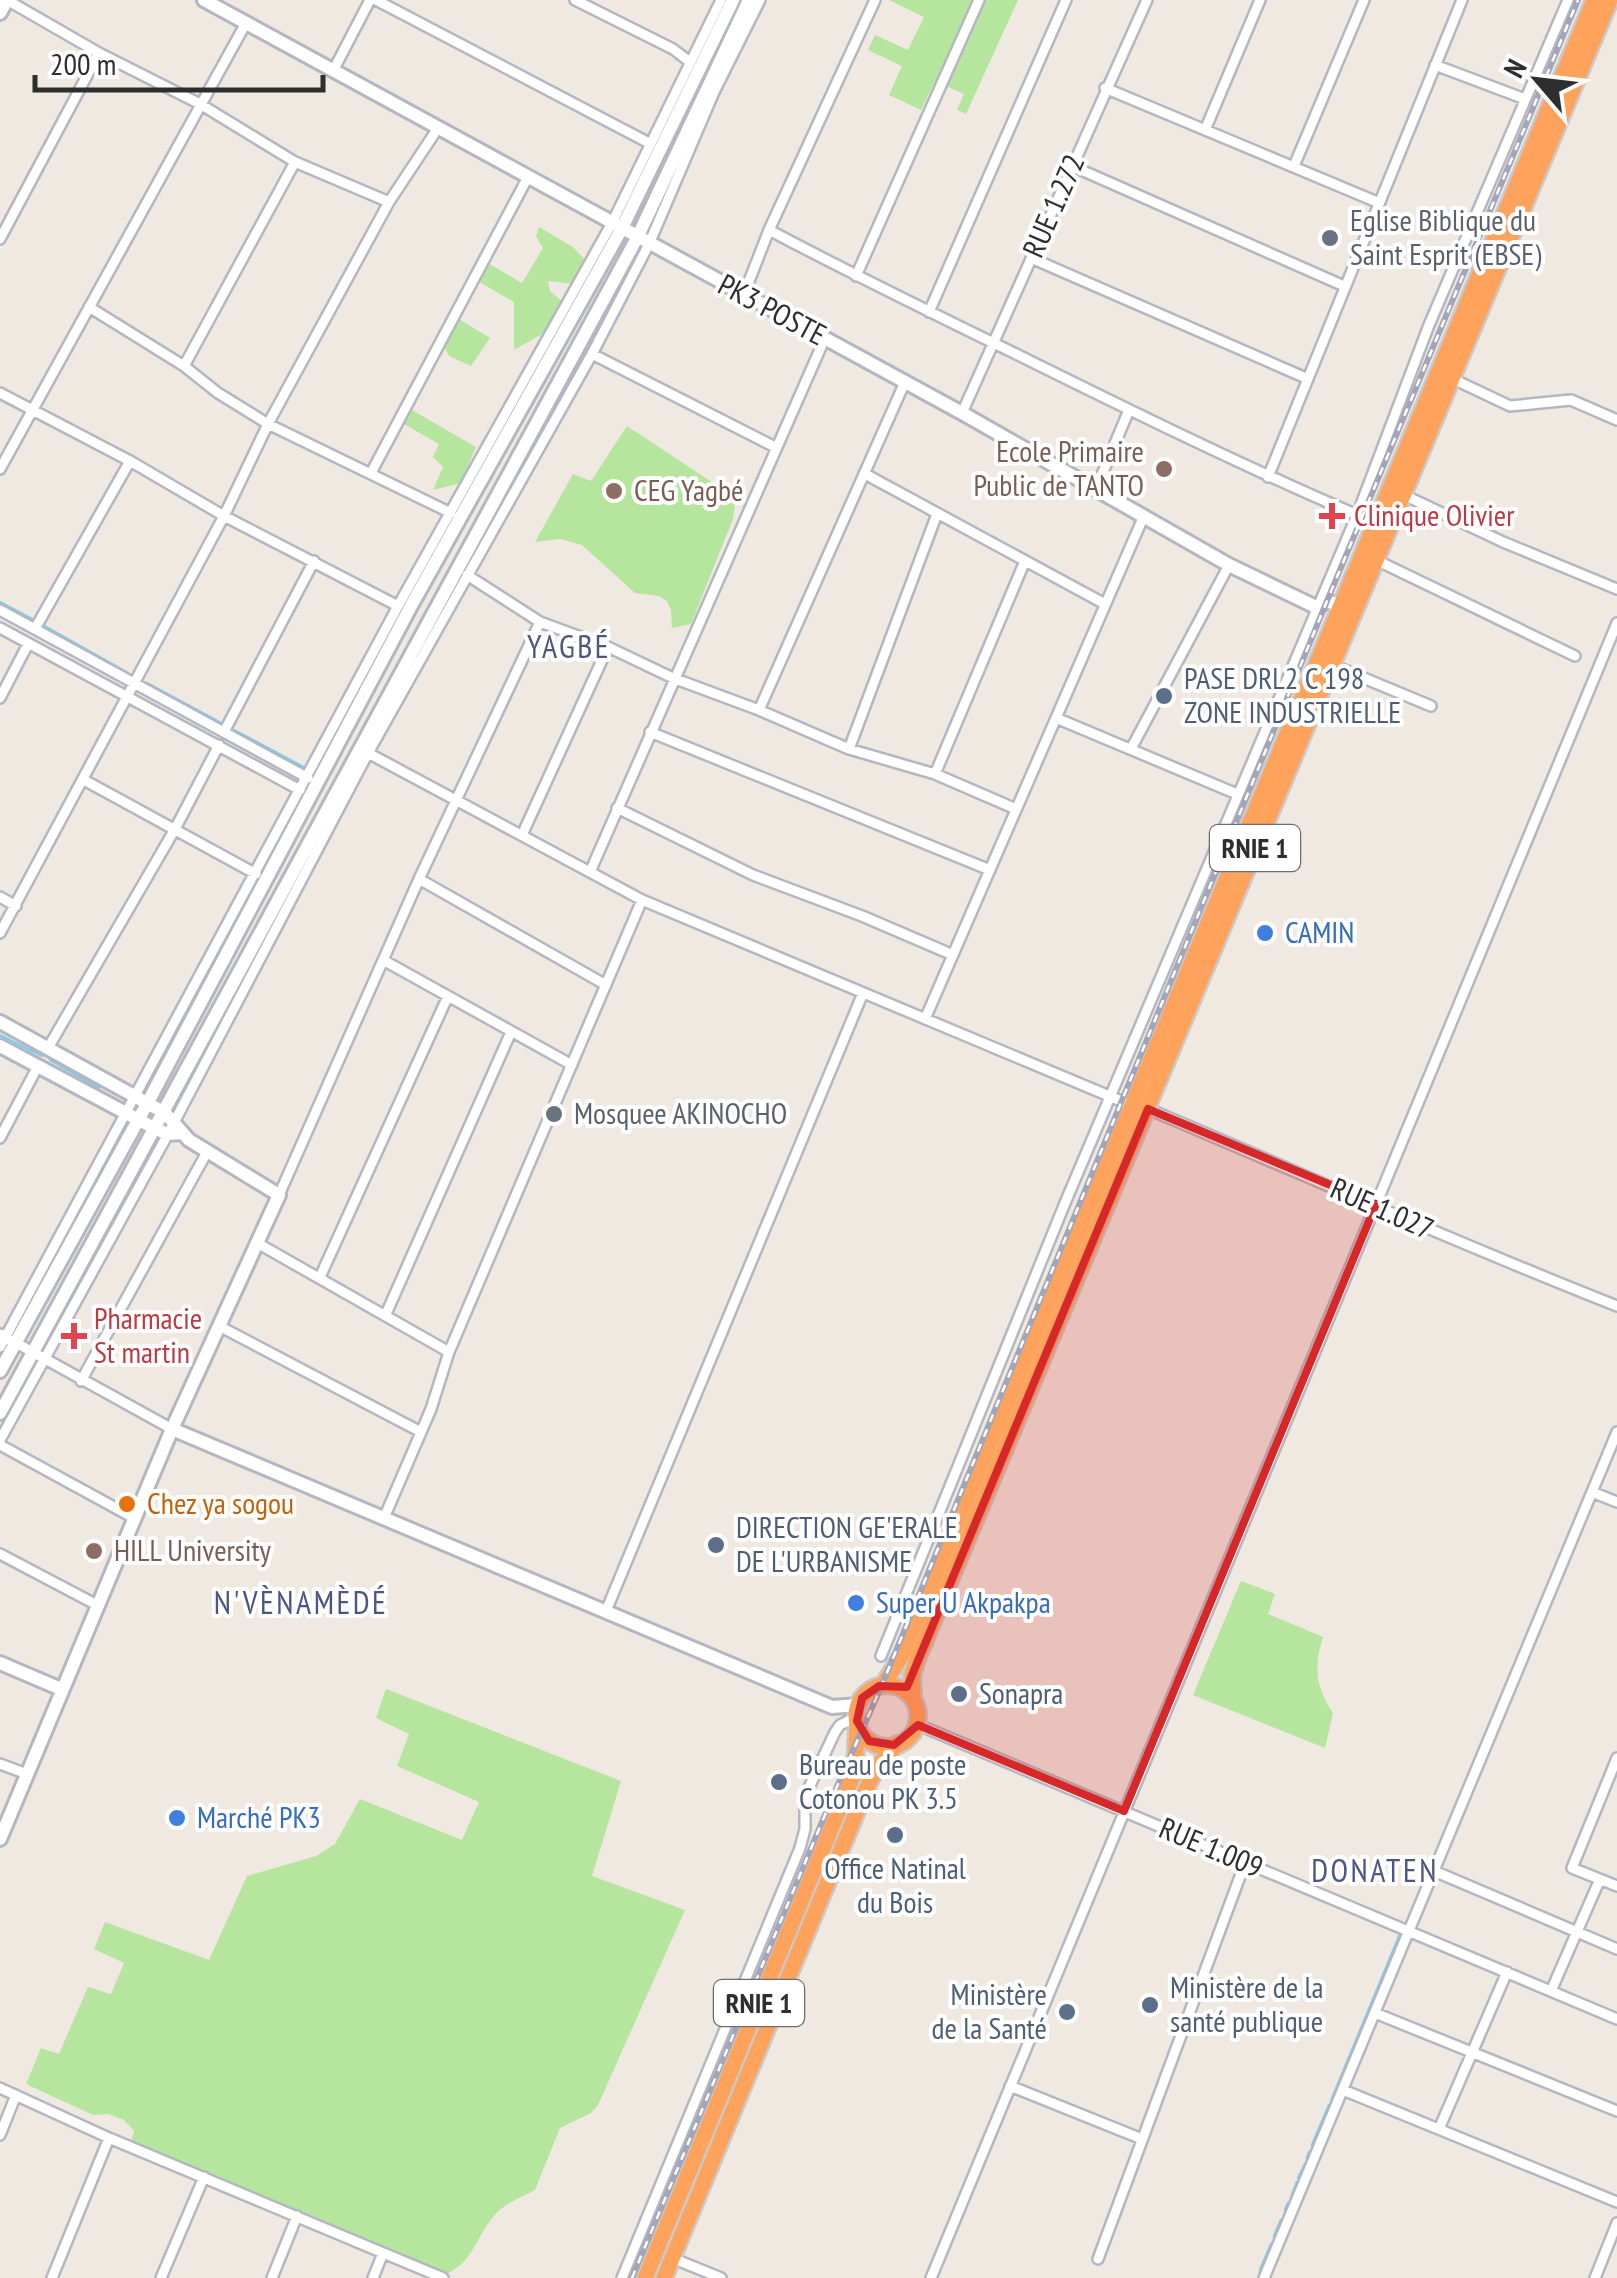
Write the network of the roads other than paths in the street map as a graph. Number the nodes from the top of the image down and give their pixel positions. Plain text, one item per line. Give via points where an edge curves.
1 (7, 0) edge
2 (204, 0) edge
3 (373, 0) edge
4 (576, 0) edge
5 (601, 0) edge
6 (721, 0) edge
7 (733, 0) edge
8 (749, 0) edge
9 (760, 0) edge
10 (875, 0) edge
11 (979, 0) edge
12 (1066, 0) edge
13 (1148, 0) edge
14 (1260, 0) edge
15 (1364, 0) edge
16 (1462, 0) edge
17 (1568, 0) edge
18 (1594, 0) edge
19 (1610, 0) edge
20 (595, 10) junction
21 (0, 13) edge
22 (246, 23) junction
23 (99, 53) junction
24 (690, 62) junction
25 (1435, 65) junction
26 (333, 71) junction
27 (1106, 88) junction
28 (1525, 99) junction
29 (200, 104) junction
30 (438, 128) junction
31 (1205, 130) junction
32 (651, 144) junction
33 (295, 162) junction
34 (1072, 166) junction
35 (1294, 166) junction
36 (528, 177) junction
37 (389, 202) junction
38 (1377, 202) junction
39 (617, 226) junction
40 (769, 230) junction
41 (0, 239) edge
42 (643, 241) junction
43 (1032, 258) junction
44 (856, 276) junction
45 (1344, 286) junction
46 (744, 294) junction
47 (89, 306) junction
48 (929, 312) junction
49 (825, 338) junction
50 (994, 343) junction
51 (592, 354) junction
52 (184, 366) junction
53 (1306, 378) junction
54 (1453, 379) junction
55 (905, 382) junction
56 (0, 394) edge
57 (1129, 410) junction
58 (31, 411) junction
59 (962, 413) junction
60 (1617, 420) edge
61 (268, 424) junction
62 (775, 447) junction
63 (130, 461) junction
64 (0, 469) edge
65 (372, 473) junction
66 (865, 474) junction
67 (1268, 477) junction
68 (1095, 491) junction
69 (1404, 495) junction
70 (451, 514) junction
71 (938, 514) junction
72 (1358, 515) junction
73 (224, 516) junction
74 (1143, 518) junction
75 (314, 561) junction
76 (1026, 561) junction
77 (1378, 561) junction
78 (1229, 565) junction
79 (467, 576) junction
80 (1617, 589) edge
81 (1106, 604) junction
82 (398, 606) junction
83 (1316, 606) junction
84 (1342, 606) junction
85 (0, 610) edge
86 (540, 622) junction
87 (1617, 624) edge
88 (0, 628) edge
89 (36, 628) junction
90 (28, 644) junction
91 (608, 647) junction
92 (1575, 656) dead end
93 (1330, 664) junction
94 (673, 678) junction
95 (134, 681) junction
96 (127, 694) junction
97 (0, 698) edge
98 (1431, 706) dead end
99 (760, 710) junction
100 (1056, 718) junction
101 (225, 730) junction
102 (650, 732) junction
103 (219, 745) junction
104 (1132, 747) junction
105 (850, 749) junction
106 (368, 753) junction
107 (936, 774) junction
108 (308, 778) junction
109 (84, 780) junction
110 (300, 790) junction
111 (1238, 794) junction
112 (455, 800) junction
113 (617, 808) junction
114 (1016, 809) junction
115 (174, 829) junction
116 (522, 835) junction
117 (990, 870) junction
118 (590, 872) junction
119 (256, 874) junction
120 (419, 880) junction
121 (0, 898) edge
122 (642, 900) junction
123 (16, 906) junction
124 (0, 933) edge
125 (953, 955) junction
126 (384, 960) junction
127 (606, 984) junction
128 (864, 993) junction
129 (448, 996) junction
130 (925, 1019) junction
131 (0, 1022) edge
132 (512, 1032) junction
133 (0, 1046) edge
134 (48, 1048) junction
135 (572, 1065) junction
136 (38, 1066) junction
137 (1111, 1096) junction
138 (142, 1100) junction
139 (1140, 1108) junction
140 (133, 1116) junction
141 (169, 1126) junction
142 (0, 1138) edge
143 (207, 1152) junction
144 (279, 1196) junction
145 (1376, 1204) junction
146 (259, 1244) junction
147 (320, 1277) junction
148 (1617, 1306) edge
149 (386, 1314) junction
150 (219, 1326) junction
151 (7, 1338) edge
152 (0, 1348) edge
153 (449, 1352) junction
154 (38, 1357) junction
155 (0, 1371) edge
156 (81, 1381) junction
157 (0, 1413) edge
158 (172, 1429) junction
159 (419, 1431) junction
160 (1617, 1432) edge
161 (0, 1442) edge
162 (1592, 1492) junction
163 (1617, 1502) edge
164 (134, 1518) junction
165 (384, 1518) junction
166 (0, 1554) edge
167 (97, 1605) junction
168 (606, 1612) junction
169 (881, 1656) dead end
170 (0, 1663) edge
171 (883, 1685) junction
172 (61, 1689) junction
173 (913, 1700) junction
174 (857, 1715) junction
175 (916, 1724) junction
176 (897, 1744) junction
177 (1617, 1758) edge
178 (0, 1764) edge
179 (26, 1774) junction
180 (1124, 1812) junction
181 (0, 1838) edge
182 (1245, 1863) junction
183 (1434, 1871) junction
184 (1600, 1879) junction
185 (1617, 1886) edge
186 (1409, 1931) junction
187 (1576, 1931) junction
188 (1617, 1949) edge
189 (1507, 1972) junction
190 (1550, 1990) junction
191 (1375, 2013) junction
192 (1617, 2018) edge
193 (1472, 2052) junction
194 (1010, 2086) junction
195 (0, 2088) edge
196 (1343, 2090) junction
197 (16, 2095) junction
198 (1617, 2111) edge
199 (1439, 2129) junction
200 (0, 2135) edge
201 (110, 2138) junction
202 (1142, 2139) junction
203 (204, 2177) junction
204 (1617, 2202) edge
205 (297, 2216) junction
206 (1617, 2223) edge
207 (638, 2242) junction
208 (656, 2250) junction
209 (382, 2253) junction
210 (672, 2258) junction
211 (1098, 2259) dead end
212 (52, 2278) edge
213 (161, 2278) edge
214 (272, 2278) edge
215 (372, 2278) edge
216 (443, 2278) edge
217 (622, 2278) edge
218 (645, 2278) edge
219 (664, 2278) edge
220 (721, 2278) edge
221 (931, 2278) edge
222 (1264, 2278) edge
223 (1595, 2278) edge

1 - 21 street
1 - 23 street
2 - 22 street, PK3 POSTE
3 - 26 street
3 - 32 street
4 - 20 street
5 - 20 street
6 - 24 street
7 - 39 street
8 - 42 street
9 - 42 street
10 - 40 street
11 - 44 street
12 - 48 street
13 - 27 street, RUE 1.272
14 - 31 street
15 - 35 street
16 - 25 street
17 - 28 street
18 - 84 highway, RNIE 1
19 - 54 highway, RNIE 1
20 - 24 street
22 - 26 street, PK3 POSTE
22 - 29 street
23 - 29 street
23 - 41 street
24 - 32 street
25 - 28 street
25 - 38 street
26 - 30 street, PK3 POSTE
27 - 31 street
27 - 34 street, RUE 1.272
28 - 72 street via 1429,324
29 - 33 street
29 - 47 street
30 - 36 street, PK3 POSTE
30 - 37 street
31 - 35 street
32 - 39 street
33 - 37 street
33 - 52 street
34 - 43 street, RUE 1.272
34 - 45 street
35 - 38 street
36 - 39 street, PK3 POSTE
36 - 65 street
37 - 61 street
38 - 45 street
39 - 42 street, PK3 POSTE
39 - 70 street
39 - 138 street
40 - 44 street
40 - 46 street
42 - 46 street, PK3 POSTE
42 - 51 street
42 - 141 street
43 - 50 street, RUE 1.272
43 - 53 street
44 - 48 street
45 - 53 street
46 - 49 street, PK3 POSTE
47 - 52 street
47 - 58 street
48 - 50 street
49 - 55 street, PK3 POSTE
49 - 62 street
50 - 57 street
50 - 59 street, RUE 1.272
51 - 62 street
51 - 79 street
52 - 61 street
53 - 67 street
54 - 60 street via 1510,406 1571,400
54 - 69 highway, RNIE 1
55 - 59 street, PK3 POSTE
55 - 66 street
56 - 58 street
57 - 67 street
57 - 68 street
58 - 63 street
58 - 64 street
59 - 68 street, PK3 POSTE
61 - 65 street
61 - 73 street
62 - 94 street
63 - 73 street
63 - 89 street
65 - 70 street
66 - 71 street
66 - 99 street
67 - 72 street
68 - 74 street, PK3 POSTE
69 - 77 highway, RNIE 1
69 - 80 street
70 - 82 street
71 - 76 street
71 - 105 street
72 - 83 street
73 - 75 street
73 - 95 street
74 - 78 street, PK3 POSTE
74 - 81 street
75 - 82 street
75 - 101 street
76 - 81 street
76 - 107 street
77 - 92 street
77 - 93 highway, RNIE 1
78 - 83 street, PK3 POSTE
78 - 104 street
79 - 86 street
79 - 106 street
81 - 100 street
82 - 108 street
83 - 84 street, PK3 POSTE
83 - 111 street
84 - 139 highway, RNIE 1
85 - 89 street
86 - 91 street
86 - 112 street
87 - 145 street
88 - 90 street
89 - 95 street
90 - 96 street
90 - 97 street
91 - 94 street
91 - 116 street
93 - 98 street
93 - 139 highway, RNIE 1
94 - 99 street
94 - 102 street
95 - 96 street
95 - 101 street
96 - 103 street
96 - 109 street
99 - 105 street
100 - 104 street
100 - 114 street
101 - 108 street
102 - 113 street
102 - 117 street
103 - 110 street
103 - 115 street
104 - 111 street
105 - 107 street
106 - 112 street, RUE 1.027
106 - 141 street
107 - 114 street
108 - 110 street
109 - 115 street
109 - 123 street
110 - 119 street
111 - 137 street
112 - 116 street, RUE 1.027
112 - 120 street
113 - 118 street
113 - 125 street via 753,875
114 - 117 street
115 - 119 street
115 - 134 street
116 - 118 street, RUE 1.027
117 - 125 street
118 - 122 street, RUE 1.027
119 - 138 street
120 - 126 street
120 - 127 street
121 - 123 street
122 - 127 street
122 - 128 street, RUE 1.027
123 - 124 street
125 - 130 street
126 - 129 street
126 - 144 street
127 - 135 street
128 - 130 street, RUE 1.027
128 - 168 street
129 - 132 street
129 - 147 street
130 - 137 street, RUE 1.027
131 - 134 street
132 - 135 street
132 - 149 street
133 - 136 street
134 - 138 street
135 - 153 street
136 - 140 street
136 - 142 street
137 - 139 street, RUE 1.027
137 - 169 street
138 - 140 street
138 - 141 street
139 - 145 street, RUE 1.027
139 - 171 highway, RNIE 1 via 902,1656
139 - 173 highway, RNIE 1 via 917,1659
140 - 141 street
140 - 151 street
141 - 143 street
141 - 154 street
143 - 144 street
143 - 156 street
144 - 146 street
145 - 148 street, RUE 1.027
145 - 180 street
146 - 147 street
146 - 150 street
147 - 149 street
149 - 153 street
150 - 158 street
150 - 159 street
151 - 152 street
151 - 154 street
151 - 155 street
153 - 159 street
154 - 156 street
154 - 157 street
154 - 161 street
156 - 158 street
158 - 164 street
158 - 165 street
159 - 165 street
160 - 162 street
161 - 164 street
162 - 163 street
162 - 183 street
164 - 167 street
165 - 168 street
166 - 167 street
167 - 172 street
168 - 174 street
170 - 172 street
171 - 173 highway
171 - 174 highway, RNIE 1 via 866,1693
172 - 179 street
173 - 175 highway, RNIE 1
174 - 176 highway via 872,1742
174 - 207 street via 835,1732 805,1796 800,1848
174 - 208 highway, RNIE 1 via 855,1770
175 - 176 highway, RNIE 1
175 - 180 street, RUE 1.009
176 - 210 highway, RNIE 1 via 866,1787
177 - 184 street via 1572,1868
178 - 179 street
179 - 181 street
180 - 182 street, RUE 1.009
180 - 194 street
182 - 186 street, RUE 1.009
182 - 202 street
183 - 186 street
183 - 187 street
184 - 185 street
184 - 187 street
186 - 189 street, RUE 1.009
186 - 191 street
187 - 188 street
187 - 190 street
189 - 190 street, RUE 1.009
189 - 193 street
190 - 192 street, RUE 1.009
191 - 193 street
191 - 196 street
193 - 198 street
193 - 199 street
194 - 202 street
194 - 221 street
195 - 197 street
196 - 199 street
196 - 222 street
197 - 200 street
197 - 201 street
199 - 204 street
201 - 203 street
201 - 212 street
202 - 211 street
203 - 205 street
203 - 213 street
205 - 209 street
205 - 214 street
206 - 223 street
207 - 208 street
207 - 217 street
208 - 218 highway, RNIE 1
209 - 215 street
209 - 216 street
210 - 219 highway, RNIE 1
210 - 220 street

